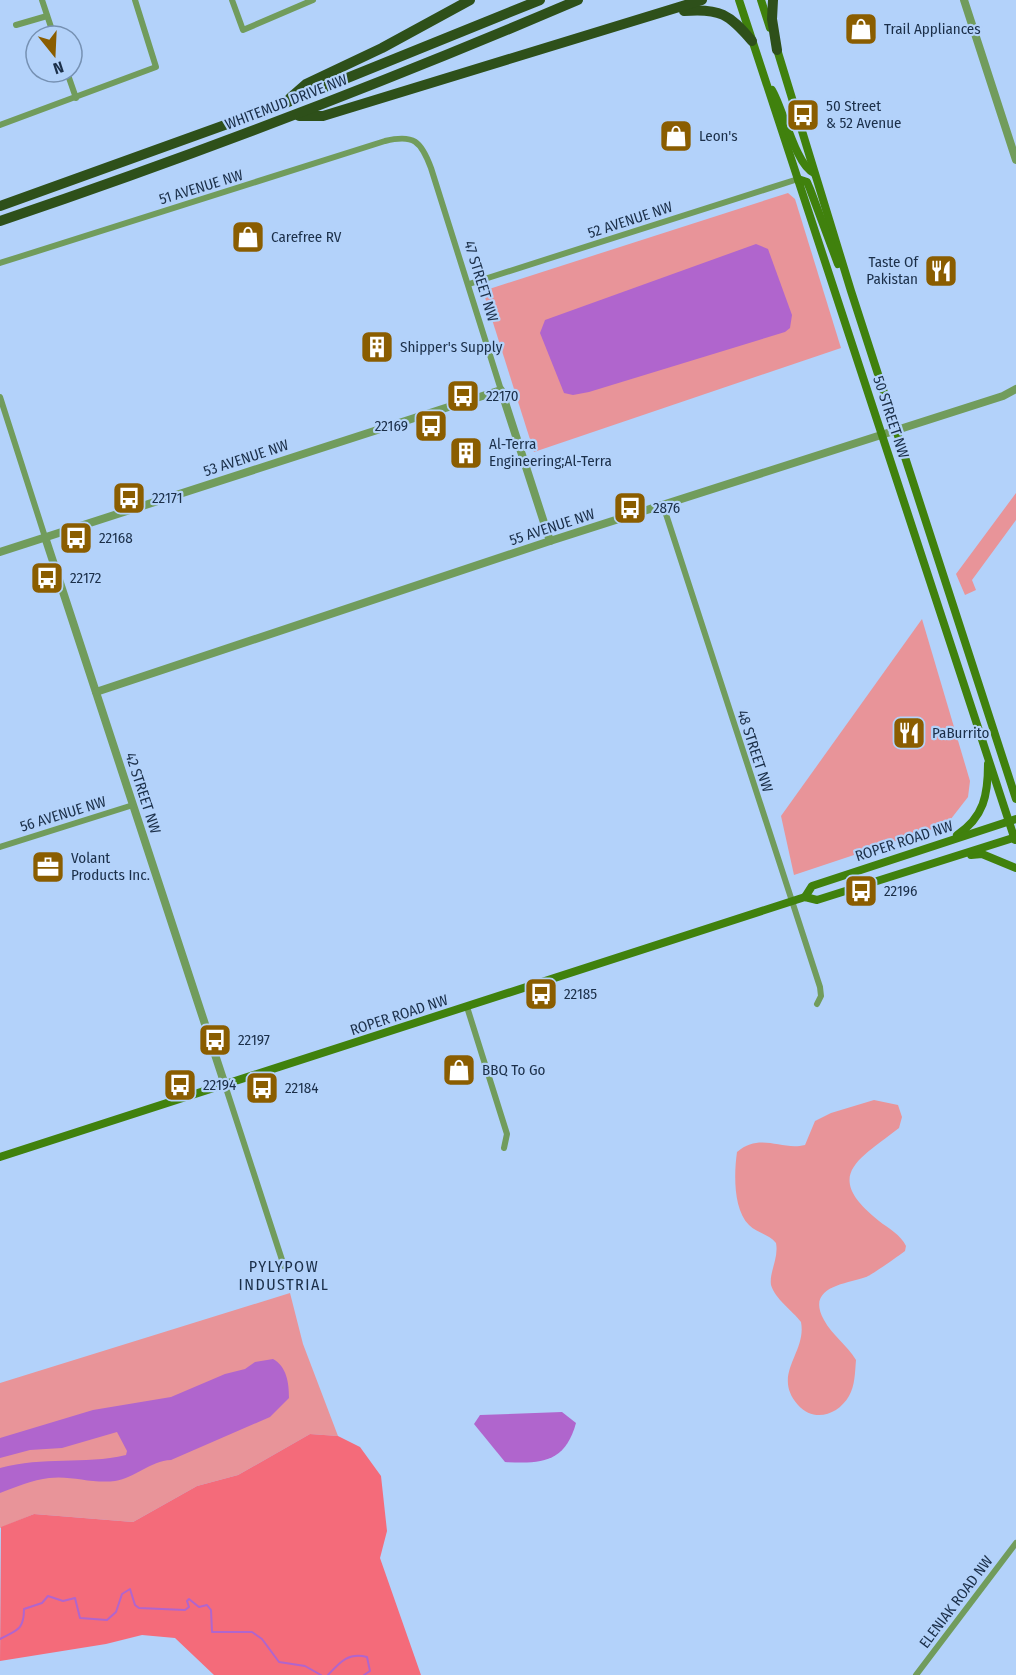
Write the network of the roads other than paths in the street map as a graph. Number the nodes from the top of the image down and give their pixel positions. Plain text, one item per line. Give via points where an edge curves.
1 (42, 0) edge
2 (135, 0) edge
3 (232, 0) edge
4 (313, 0) edge
5 (470, 0) edge
6 (540, 0) edge
7 (578, 0) edge
8 (702, 0) edge
9 (739, 0) edge
10 (761, 0) edge
11 (773, 0) edge
12 (964, 0) edge
13 (663, 13) junction
14 (47, 16) junction
15 (50, 24) edge
16 (16, 25) dead end
17 (752, 41) junction
18 (777, 50) junction
19 (764, 77) junction
20 (71, 84) edge
21 (76, 98) junction
22 (284, 104) junction
23 (290, 117) junction
24 (0, 125) edge
25 (410, 139) joint
26 (1016, 160) edge
27 (814, 173) junction
28 (798, 179) junction
29 (0, 206) edge
30 (0, 221) edge
31 (0, 263) edge
32 (468, 284) junction
33 (851, 291) junction
34 (1016, 389) edge
35 (501, 390) junction
36 (0, 397) edge
37 (896, 430) junction
38 (883, 434) junction
39 (663, 505) junction
40 (45, 537) junction
41 (550, 541) junction
42 (0, 552) edge
43 (96, 692) junction
44 (988, 755) junction
45 (1005, 765) junction
46 (1016, 780) edge
47 (1016, 799) edge
48 (133, 805) junction
49 (1013, 820) edge
50 (1015, 839) edge
51 (948, 841) junction
52 (0, 847) edge
53 (956, 856) junction
54 (1016, 868) edge
55 (805, 897) junction
56 (792, 901) junction
57 (817, 1004) dead end
58 (467, 1007) junction
59 (225, 1085) junction
60 (504, 1148) dead end
61 (0, 1157) edge
62 (284, 1266) dead end
63 (1016, 1543) edge
64 (916, 1675) edge

1 - 14 street
2 - 21 street via 156,67
3 - 4 street via 243,30
5 - 22 highway via 306,84
6 - 22 highway, WHITEMUD DRIVE NW
7 - 23 highway, WHITEMUD DRIVE NW
8 - 13 highway
9 - 17 main road, 50 STREET NW
10 - 18 main road, 50 STREET NW
11 - 18 highway
12 - 26 street
13 - 17 highway via 719,11 729,16
13 - 23 highway via 323,116
14 - 15 street
14 - 16 street
17 - 19 main road, 50 STREET NW
18 - 27 main road, 50 STREET NW
19 - 27 main road via 779,101 802,163
19 - 28 main road, 50 STREET NW
20 - 21 street
21 - 24 street
22 - 29 highway, WHITEMUD DRIVE NW
23 - 30 highway, WHITEMUD DRIVE NW
25 - 31 street, 51 AVENUE NW via 385,141
25 - 32 street, 47 STREET NW via 417,141 425,152
27 - 33 main road, 50 STREET NW
28 - 32 street, 52 AVENUE NW
28 - 33 main road via 807,182 831,250
28 - 38 main road, 50 STREET NW
32 - 35 street, 47 STREET NW
33 - 37 main road, 50 STREET NW
34 - 37 street, 55 AVENUE NW
35 - 40 street, 53 AVENUE NW
35 - 41 street, 47 STREET NW
36 - 40 street, 42 STREET NW
37 - 38 street, 55 AVENUE NW
37 - 45 main road, 50 STREET NW
38 - 39 street, 55 AVENUE NW
38 - 44 main road, 50 STREET NW
39 - 41 street, 55 AVENUE NW
39 - 56 street, 48 STREET NW
40 - 42 street, 53 AVENUE NW
40 - 43 street, 42 STREET NW
41 - 43 street, 55 AVENUE NW
43 - 48 street, 42 STREET NW
44 - 49 main road, 50 STREET NW
44 - 51 main road via 988,788 982,808 974,822
45 - 46 main road
45 - 47 main road, 50 STREET NW
48 - 52 street, 56 AVENUE NW
48 - 59 street, 42 STREET NW
49 - 50 main road, 50 STREET NW
49 - 51 main road, ROPER ROAD NW
50 - 53 main road, ROPER ROAD NW
51 - 55 main road, ROPER ROAD NW via 812,886
53 - 54 main road via 982,854
53 - 55 main road, ROPER ROAD NW via 817,900
55 - 56 main road, ROPER ROAD NW
56 - 57 street, 48 STREET NW via 820,987
56 - 58 main road, ROPER ROAD NW
58 - 59 main road, ROPER ROAD NW
58 - 60 street via 507,1134
59 - 61 main road, ROPER ROAD NW
59 - 62 street, 42 STREET NW
63 - 64 street, ELENIAK ROAD NW

